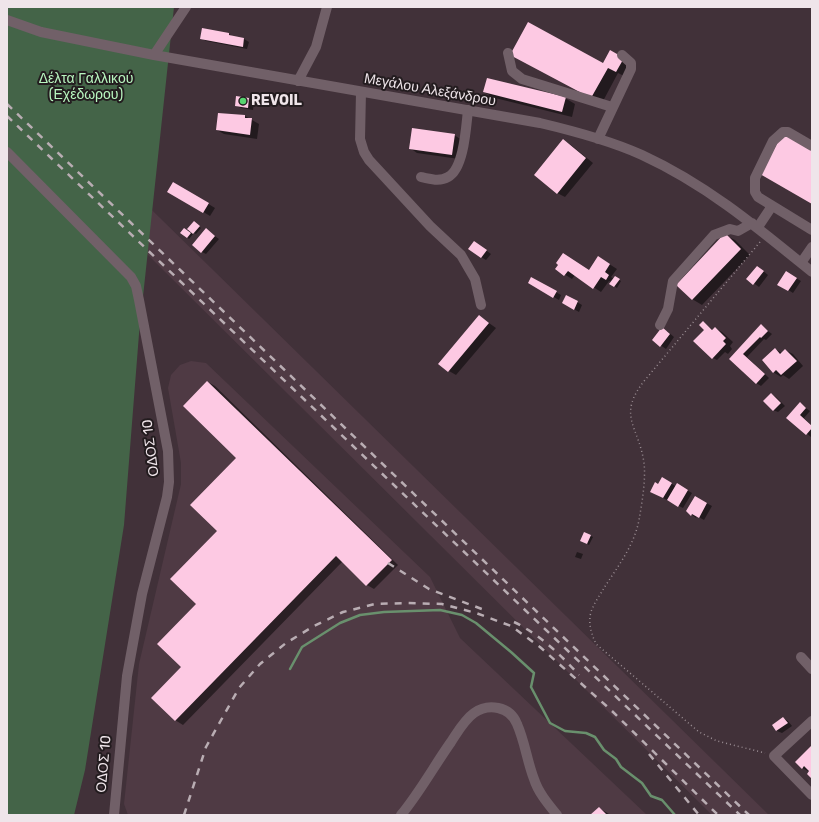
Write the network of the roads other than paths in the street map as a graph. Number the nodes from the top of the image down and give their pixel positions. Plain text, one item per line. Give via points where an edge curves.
1 (186, 7) edge
2 (327, 7) edge
3 (8, 21) edge
4 (508, 53) dead end
5 (154, 55) junction
6 (622, 55) dead end
7 (298, 81) junction
8 (361, 92) junction
9 (612, 106) junction
10 (468, 110) junction
11 (598, 139) junction
12 (812, 146) edge
13 (7, 152) edge
14 (421, 177) dead end
15 (772, 206) junction
16 (755, 225) junction
17 (812, 230) edge
18 (812, 246) edge
19 (801, 263) junction
20 (812, 272) edge
21 (481, 305) dead end
22 (660, 325) dead end
23 (800, 657) dead end
24 (812, 669) edge
25 (812, 721) edge
26 (812, 795) edge
27 (114, 815) edge
28 (401, 815) edge
29 (557, 815) edge

1 - 5 street
2 - 7 street via 316,47
3 - 5 street, Μεγάλου Αλεξάνδρου via 41,32
4 - 9 street via 512,71 522,78
5 - 7 street, Μεγάλου Αλεξάνδρου
6 - 9 street via 631,63 631,69
7 - 8 street, Μεγάλου Αλεξάνδρου
8 - 10 street, Μεγάλου Αλεξάνδρου
8 - 21 street via 360,139 364,152 413,208 461,255 475,279
9 - 11 street
10 - 11 street, Μεγάλου Αλεξάνδρου via 540,123
10 - 14 street via 460,160 456,169 450,177 444,179
11 - 16 street, Μεγάλου Αλεξάνδρου via 642,155 683,176
12 - 15 street via 788,132 782,132 773,142 755,178 755,192 758,197
13 - 27 street, ΟΔΟΣ 10 via 131,277 136,286 168,451 167,497 142,594 126,676
15 - 16 street
15 - 17 street
16 - 19 street, Μεγάλου Αλεξάνδρου
16 - 22 street via 738,231 730,229 714,235 673,281 668,309
18 - 19 street
19 - 20 street, Μεγάλου Αλεξάνδρου
23 - 24 street
25 - 26 street via 774,756
28 - 29 street via 462,726 473,714 486,708 499,707 509,712 516,721 534,780 546,802

